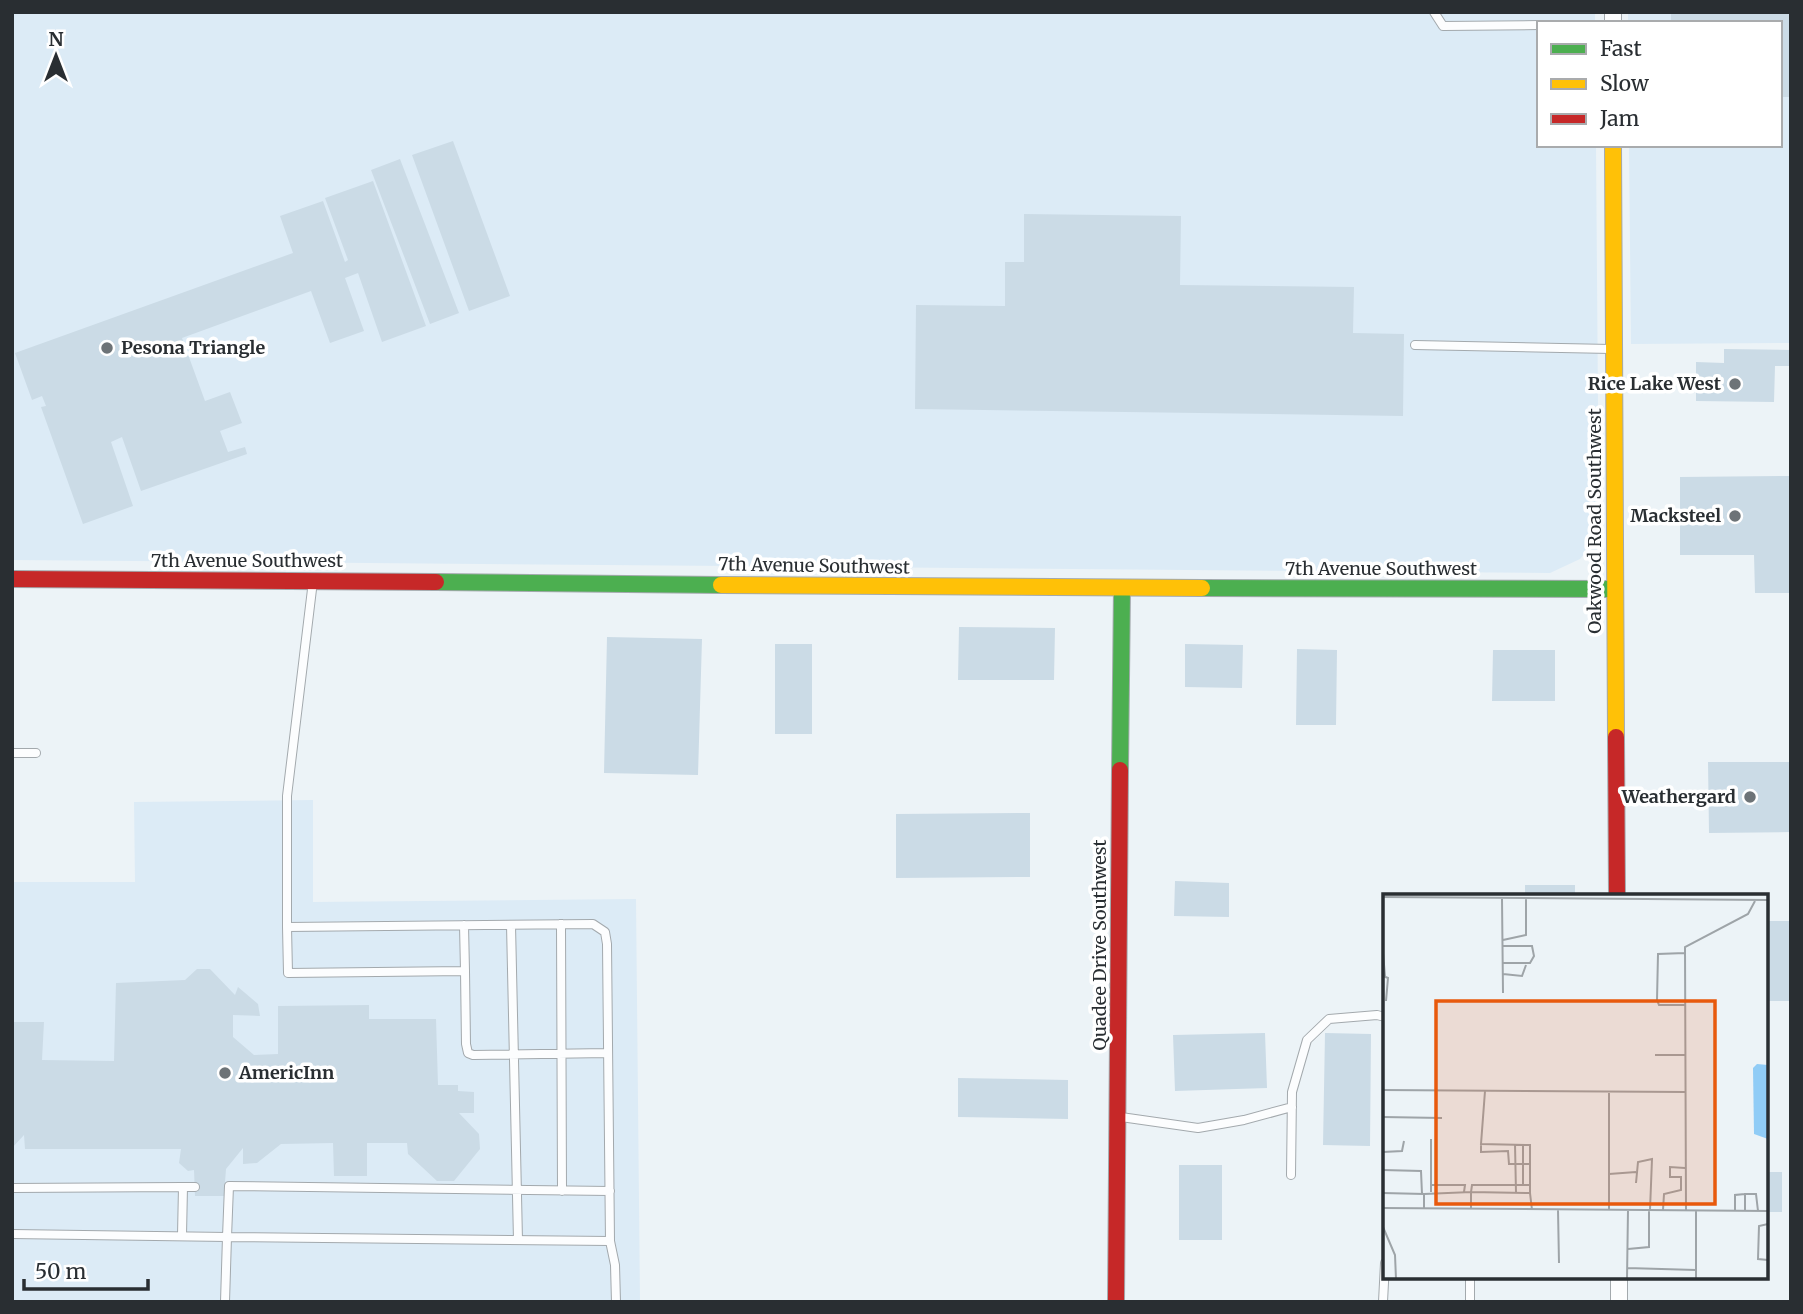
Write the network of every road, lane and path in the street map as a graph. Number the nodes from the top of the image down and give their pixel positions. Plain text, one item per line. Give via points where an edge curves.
1 (1434, 12) edge
2 (1537, 25) edge
3 (1613, 147) edge
4 (1415, 345) dead end
5 (1614, 349) junction
6 (12, 579) edge
7 (313, 581) junction
8 (1122, 588) junction
9 (1615, 589) junction
10 (12, 752) edge
11 (36, 753) dead end
12 (1617, 894) edge
13 (561, 924) junction
14 (464, 925) junction
15 (511, 925) junction
16 (287, 927) junction
17 (465, 971) junction
18 (1383, 1016) edge
19 (608, 1053) junction
20 (562, 1054) junction
21 (512, 1055) junction
22 (1292, 1108) junction
23 (1118, 1117) junction
24 (1291, 1175) dead end
25 (183, 1187) junction
26 (195, 1187) dead end
27 (12, 1188) edge
28 (516, 1191) junction
29 (562, 1191) junction
30 (610, 1191) junction
31 (12, 1234) edge
32 (182, 1235) junction
33 (227, 1237) junction
34 (518, 1240) junction
35 (610, 1241) junction
36 (1384, 1279) edge
37 (1470, 1279) edge
38 (1619, 1279) edge
39 (225, 1302) edge
40 (616, 1302) edge
41 (1116, 1302) edge
42 (1383, 1302) edge
43 (1469, 1302) edge
44 (1619, 1302) edge

1 - 2 lane via 1443,26
3 - 5 street, Oakwood Road Southwest
4 - 5 lane
5 - 9 street, Oakwood Road Southwest
6 - 7 street, 7th Avenue Southwest
7 - 8 street, 7th Avenue Southwest
7 - 16 lane via 287,796
8 - 9 street, 7th Avenue Southwest
8 - 23 street, Quadee Drive Southwest
9 - 12 street, Oakwood Road Southwest
10 - 11 lane
13 - 15 lane
13 - 19 lane via 593,924 605,932
13 - 20 lane
14 - 15 lane
14 - 16 lane
14 - 17 lane
15 - 21 lane
16 - 17 lane via 288,973
17 - 21 lane via 468,1053
18 - 22 lane via 1329,1019 1307,1040
19 - 20 lane
19 - 30 lane
20 - 21 lane
20 - 29 lane
21 - 28 lane
22 - 23 lane via 1198,1128
22 - 24 lane
23 - 41 street, Quadee Drive Southwest
25 - 26 lane
25 - 27 lane
25 - 32 lane
28 - 29 lane
28 - 33 lane via 227,1186
28 - 34 lane
29 - 30 lane
30 - 35 lane
31 - 32 lane
32 - 33 lane
33 - 34 lane
33 - 39 lane
34 - 35 lane
35 - 40 lane
36 - 42 lane
37 - 43 lane
38 - 44 street

